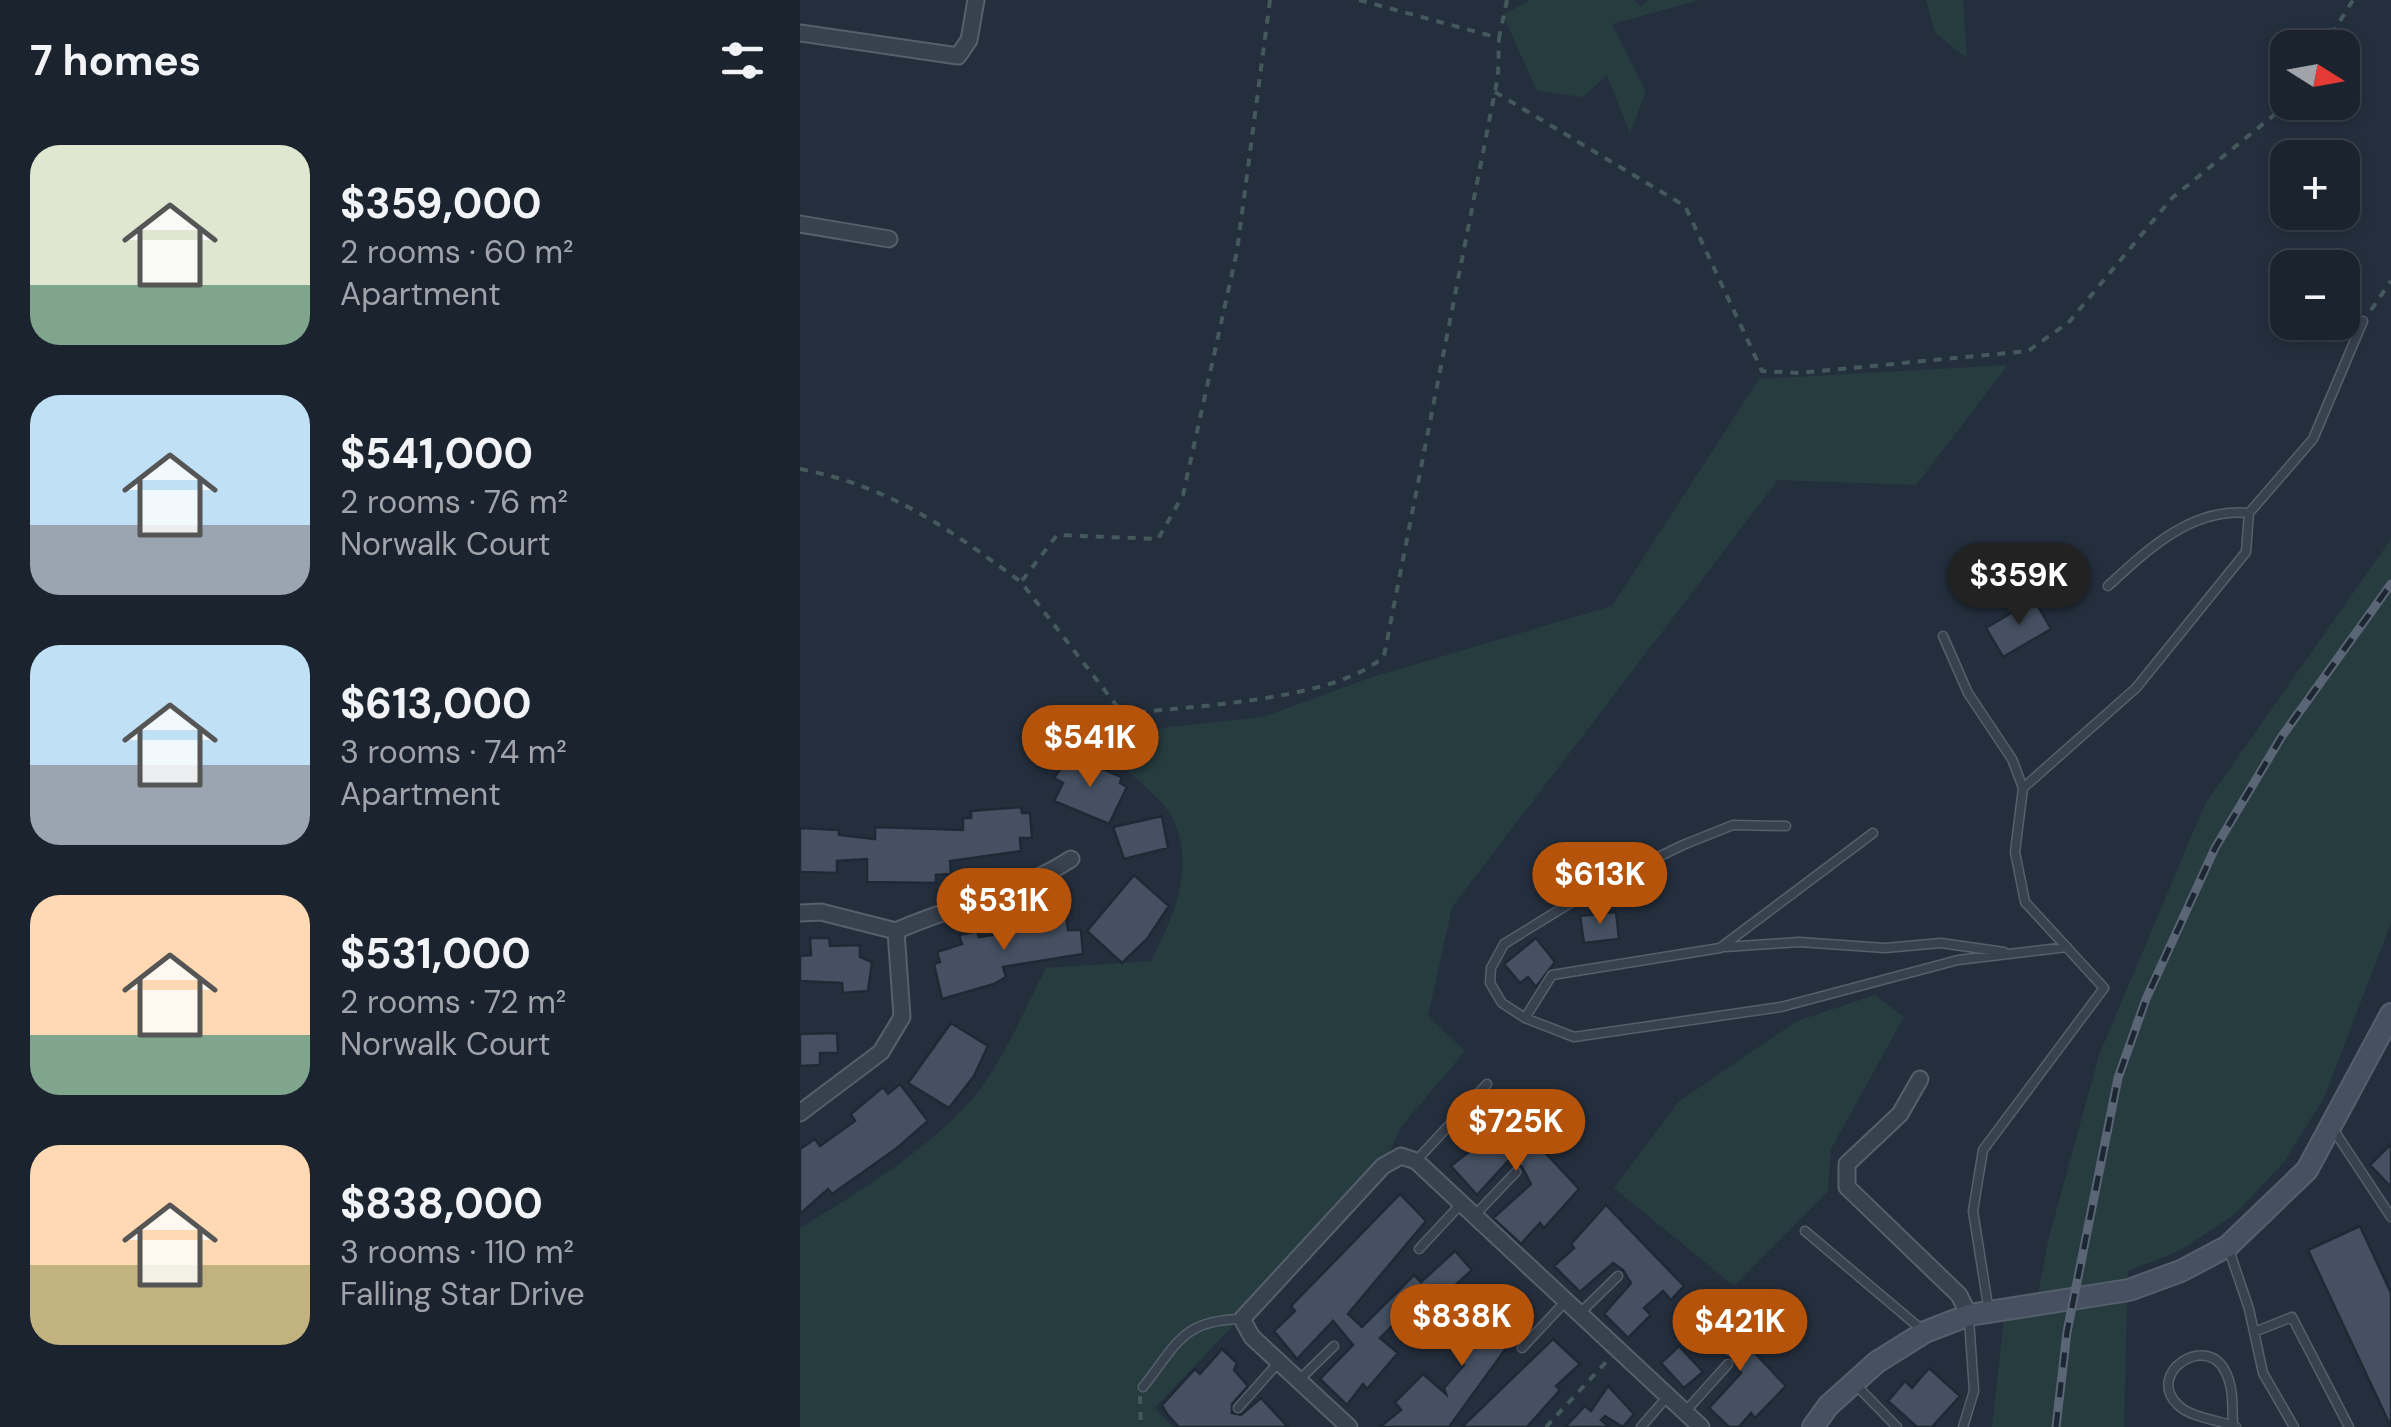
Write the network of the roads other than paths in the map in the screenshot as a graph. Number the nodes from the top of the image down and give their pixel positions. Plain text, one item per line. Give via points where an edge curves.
1 (976, 0) edge
2 (800, 33) edge
3 (800, 224) edge
4 (889, 239) dead end
5 (2363, 322) road end
6 (2249, 513) junction
7 (2108, 586) dead end
8 (1943, 636) dead end
9 (2023, 788) junction
10 (1786, 826) dead end
11 (1873, 833) dead end
12 (1071, 859) dead end
13 (800, 913) edge
14 (896, 931) junction
15 (2066, 947) junction
16 (1720, 948) junction
17 (2014, 954) junction
18 (2391, 1014) edge
19 (1525, 1018) junction
20 (1920, 1079) dead end
21 (1487, 1084) dead end
22 (800, 1113) edge
23 (2332, 1128) junction
24 (1416, 1160) junction
25 (1516, 1172) dead end
26 (1461, 1204) junction
27 (1473, 1216) junction
28 (2391, 1217) edge
29 (1805, 1231) dead end
30 (2228, 1246) junction
31 (1419, 1249) dead end
32 (1618, 1276) dead end
33 (1565, 1302) junction
34 (1979, 1313) junction
35 (1579, 1314) junction
36 (1242, 1319) junction
37 (1924, 1332) junction
38 (2254, 1332) junction
39 (1334, 1346) dead end
40 (1522, 1348) dead end
41 (1279, 1362) junction
42 (1728, 1364) dead end
43 (1298, 1380) junction
44 (1854, 1382) junction
45 (1143, 1386) road end
46 (1668, 1396) junction
47 (1238, 1408) dead end
48 (1684, 1412) junction
49 (2235, 1426) edge
50 (1349, 1427) edge
51 (1641, 1427) edge
52 (1701, 1427) edge
53 (1812, 1427) edge
54 (1897, 1427) edge
55 (1963, 1427) edge
56 (2294, 1427) edge
57 (2348, 1427) edge

1 - 2 street via 969,40 958,56
3 - 4 street
5 - 6 lane via 2313,440
6 - 7 lane via 2220,510 2204,518 2155,544
6 - 9 lane via 2246,552 2136,688
8 - 9 lane
9 - 15 lane via 2015,852 2025,902
10 - 19 lane via 1733,825 1682,845 1504,944 1490,982 1502,1003
11 - 16 lane
12 - 14 street via 1036,882
13 - 14 street
14 - 22 street via 902,1017 881,1052
15 - 17 lane
15 - 34 lane via 2104,988 1983,1150 1973,1211
16 - 17 lane via 1941,943
16 - 19 lane via 1552,975
17 - 19 lane via 1958,960 1780,1007 1574,1037
18 - 23 main road
20 - 34 street via 1900,1114 1847,1164 1847,1187
21 - 24 lane
23 - 28 lane
23 - 30 main road via 2307,1170
24 - 26 street
24 - 36 street via 1401,1156 1383,1166
25 - 27 lane
26 - 27 street
26 - 31 lane
27 - 33 street
29 - 37 lane
30 - 34 main road via 2129,1290
30 - 38 lane
32 - 35 lane
33 - 35 street
33 - 40 lane
34 - 37 main road
34 - 55 lane
35 - 46 street
36 - 41 street
36 - 45 lane via 1190,1328
37 - 44 main road
38 - 56 lane via 2262,1373
38 - 57 lane via 2292,1317
39 - 43 lane
41 - 43 street
41 - 47 lane
42 - 48 lane
43 - 50 street
44 - 53 main road
44 - 54 lane
46 - 48 street
46 - 51 lane
48 - 52 street
49 - 49 lane via 2180,1408 2170,1394 2177,1363 2190,1356 2223,1366

